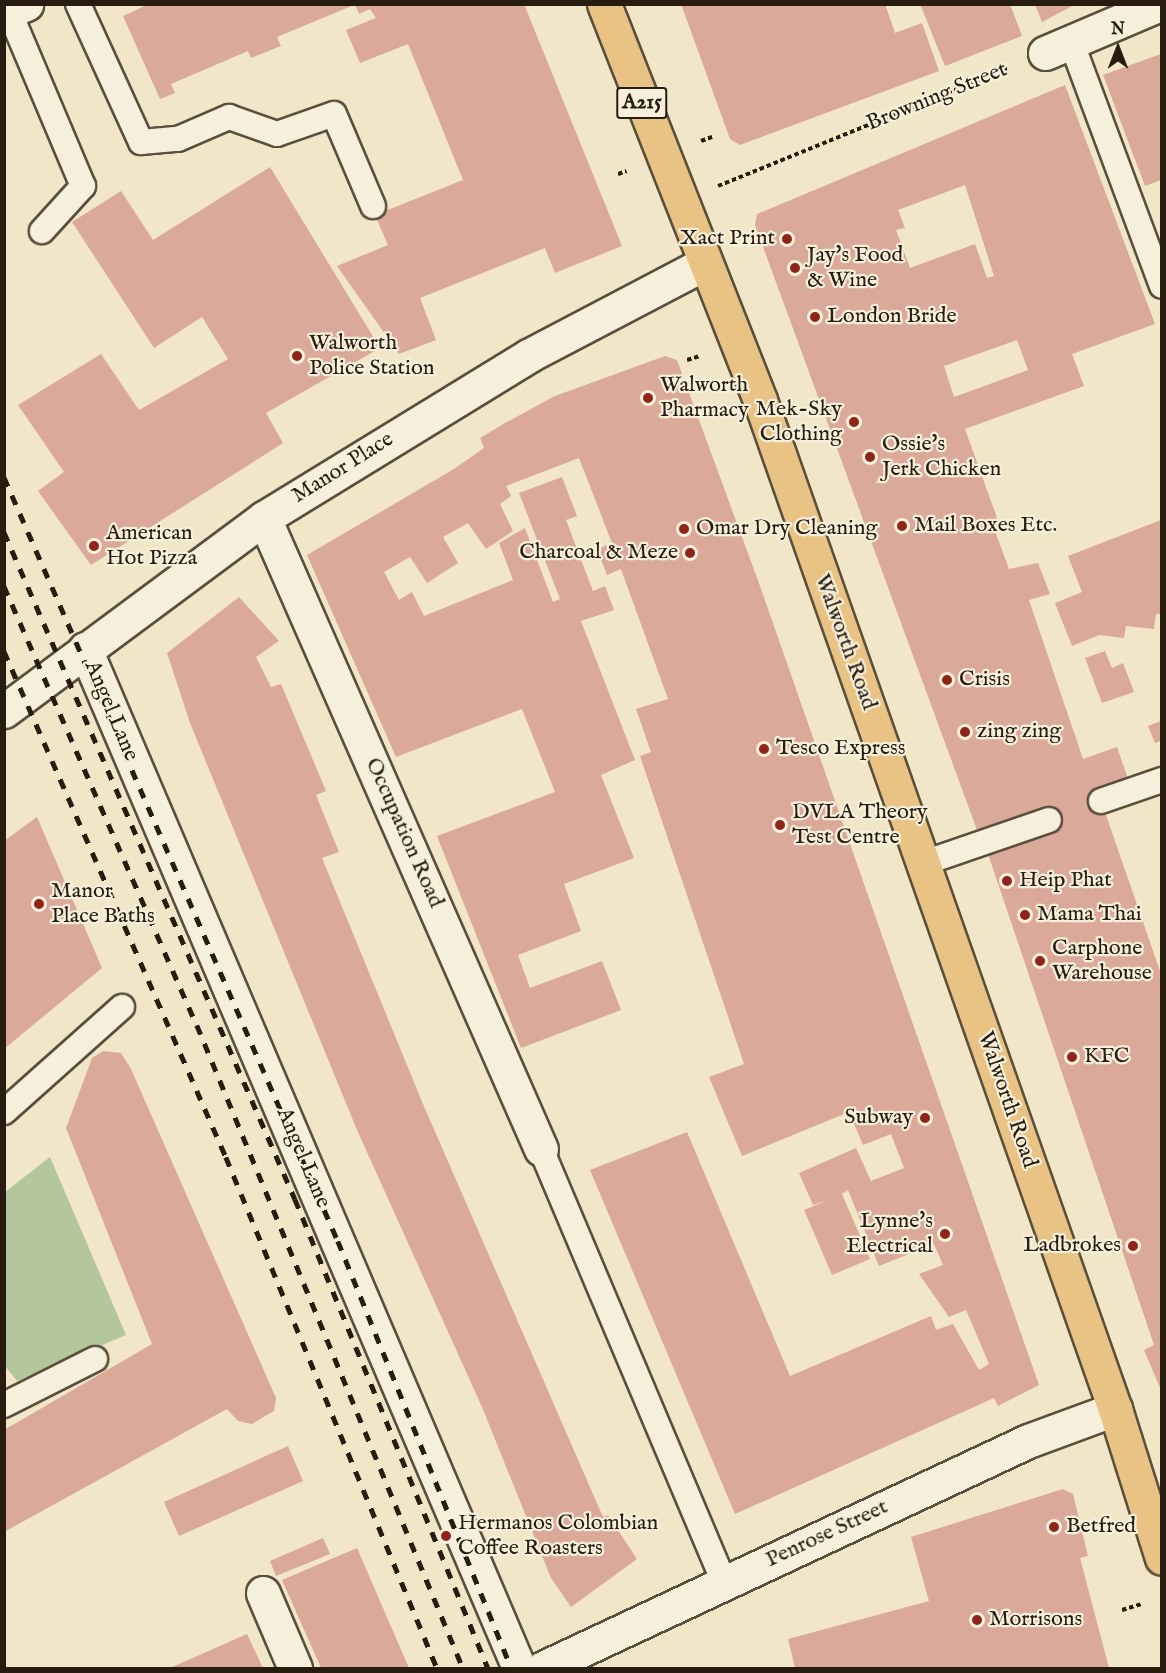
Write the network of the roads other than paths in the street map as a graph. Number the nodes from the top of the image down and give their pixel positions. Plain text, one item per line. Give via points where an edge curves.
1 (78, 4) edge
2 (604, 4) edge
3 (1152, 6) edge
4 (13, 10) edge
5 (1059, 48) joint
6 (373, 206) dead end
7 (42, 231) dead end
8 (705, 262) junction
9 (1161, 286) edge
10 (264, 518) junction
11 (84, 649) junction
12 (4, 711) edge
13 (1161, 780) edge
14 (1101, 801) dead end
15 (1048, 820) dead end
16 (924, 863) junction
17 (122, 1007) dead end
18 (4, 1112) edge
19 (541, 1149) joint
20 (95, 1359) dead end
21 (4, 1404) edge
22 (1115, 1409) junction
23 (1160, 1552) edge
24 (724, 1582) junction
25 (263, 1593) dead end
26 (585, 1659) edge
27 (295, 1668) edge
28 (519, 1668) edge
29 (543, 1668) edge

1 - 6 lane via 141,142 178,139 229,117 277,134 334,114
2 - 8 main road, Walworth Road / A215
3 - 5 street
4 - 7 lane via 83,186
5 - 9 lane
8 - 10 street, Manor Place via 528,356
8 - 16 main road, Walworth Road / A215
10 - 11 street, Manor Place
10 - 19 street, Occupation Road
11 - 12 street, Manor Place
11 - 28 street, Angel Lane
13 - 14 lane
15 - 16 lane
16 - 22 main road, Walworth Road / A215
17 - 18 lane
19 - 24 lane
20 - 21 lane
22 - 23 main road, Walworth Road / A215
22 - 24 street, Penrose Street via 1028,1441
24 - 26 street, Penrose Street
25 - 27 street
26 - 29 street, Penrose Street

